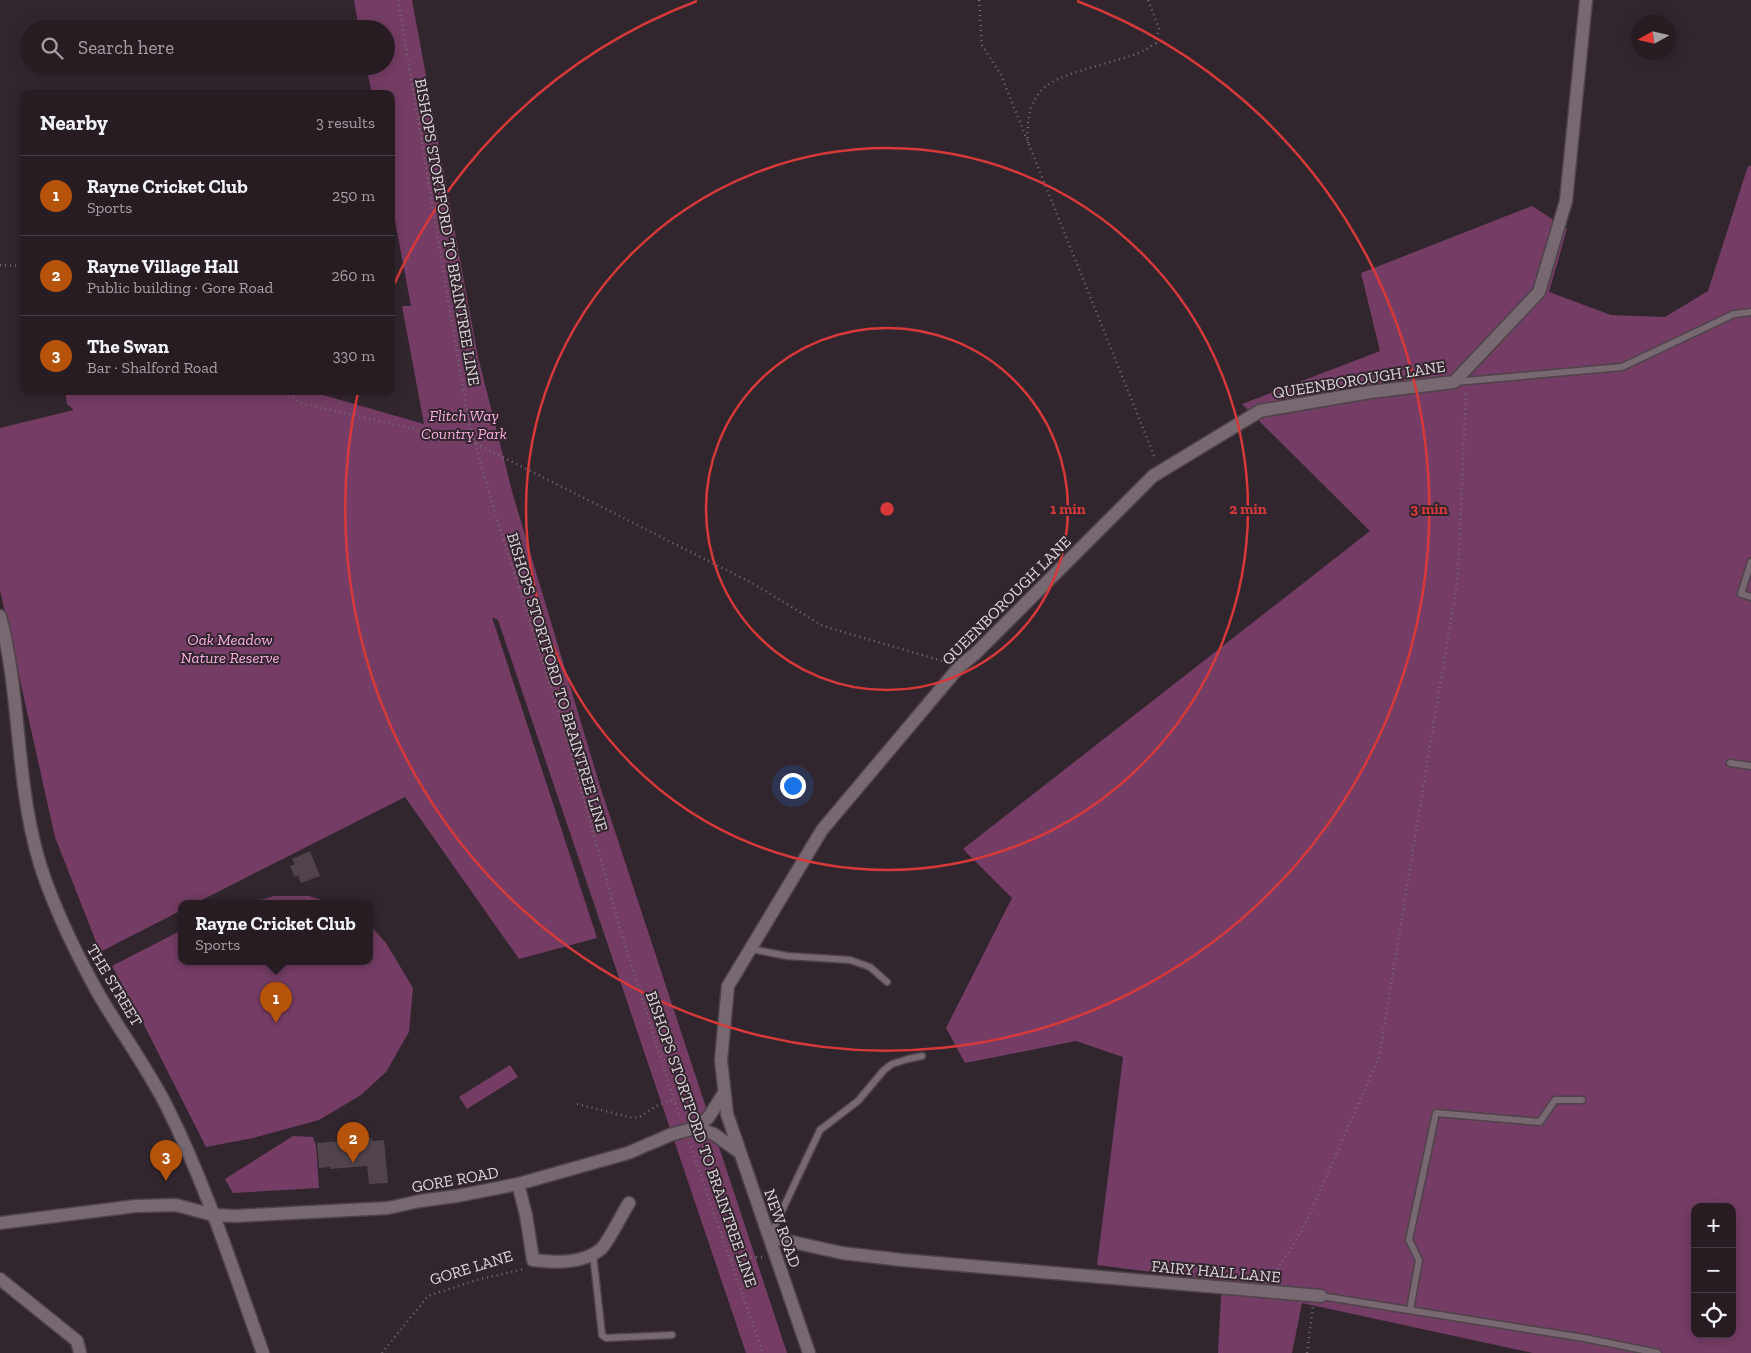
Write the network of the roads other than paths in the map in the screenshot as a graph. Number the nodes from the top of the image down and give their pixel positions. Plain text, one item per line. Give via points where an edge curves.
1 (1586, 0) edge
2 (1751, 312) edge
3 (1460, 382) junction
4 (1751, 562) edge
5 (1751, 597) edge
6 (0, 616) edge
7 (1730, 762) dead end
8 (1751, 766) edge
9 (749, 949) junction
10 (888, 982) dead end
11 (922, 1056) dead end
12 (724, 1093) junction
13 (1582, 1100) dead end
14 (726, 1114) joint
15 (688, 1129) junction
16 (738, 1152) junction
17 (518, 1184) junction
18 (629, 1202) dead end
19 (213, 1214) junction
20 (0, 1223) edge
21 (770, 1237) junction
22 (592, 1254) junction
23 (0, 1279) edge
24 (1317, 1296) joint
25 (1410, 1310) junction
26 (672, 1335) dead end
27 (80, 1353) edge
28 (263, 1353) edge
29 (809, 1353) edge
30 (1658, 1353) edge

1 - 3 street, QUEENBOROUGH LANE via 1566,201 1539,292
2 - 3 lane via 1734,314 1622,367
3 - 9 street, QUEENBOROUGH LANE via 1370,392 1260,410 1160,471 976,654 960,666 822,830
4 - 5 lane via 1741,594
6 - 19 street, THE STREET via 10,658 28,819 45,880 69,940 165,1103
7 - 8 lane
9 - 10 lane via 786,956 850,960 870,967
9 - 12 street, QUEENBOROUGH LANE via 728,986 721,1060
11 - 21 lane via 892,1064 858,1101 820,1130
12 - 14 street, QUEENBOROUGH LANE
12 - 15 street via 708,1118
13 - 25 lane via 1555,1100 1540,1122 1436,1113 1409,1240 1420,1260
14 - 16 street, NEW ROAD
15 - 16 street via 714,1134
15 - 17 street, GORE ROAD, bridge via 628,1153
16 - 21 street, NEW ROAD
17 - 19 street, GORE ROAD via 388,1208 235,1216
17 - 22 street, GORE LANE via 533,1260 556,1263
18 - 22 street via 602,1248
19 - 20 street, GORE ROAD via 176,1206 136,1206
19 - 28 street, THE STREET
21 - 24 street, FAIRY HALL LANE via 842,1253 893,1259
21 - 29 street, NEW ROAD
22 - 26 lane via 602,1335 606,1338
23 - 27 street via 77,1341
24 - 25 lane, FAIRY HALL LANE
25 - 30 lane, FAIRY HALL LANE

